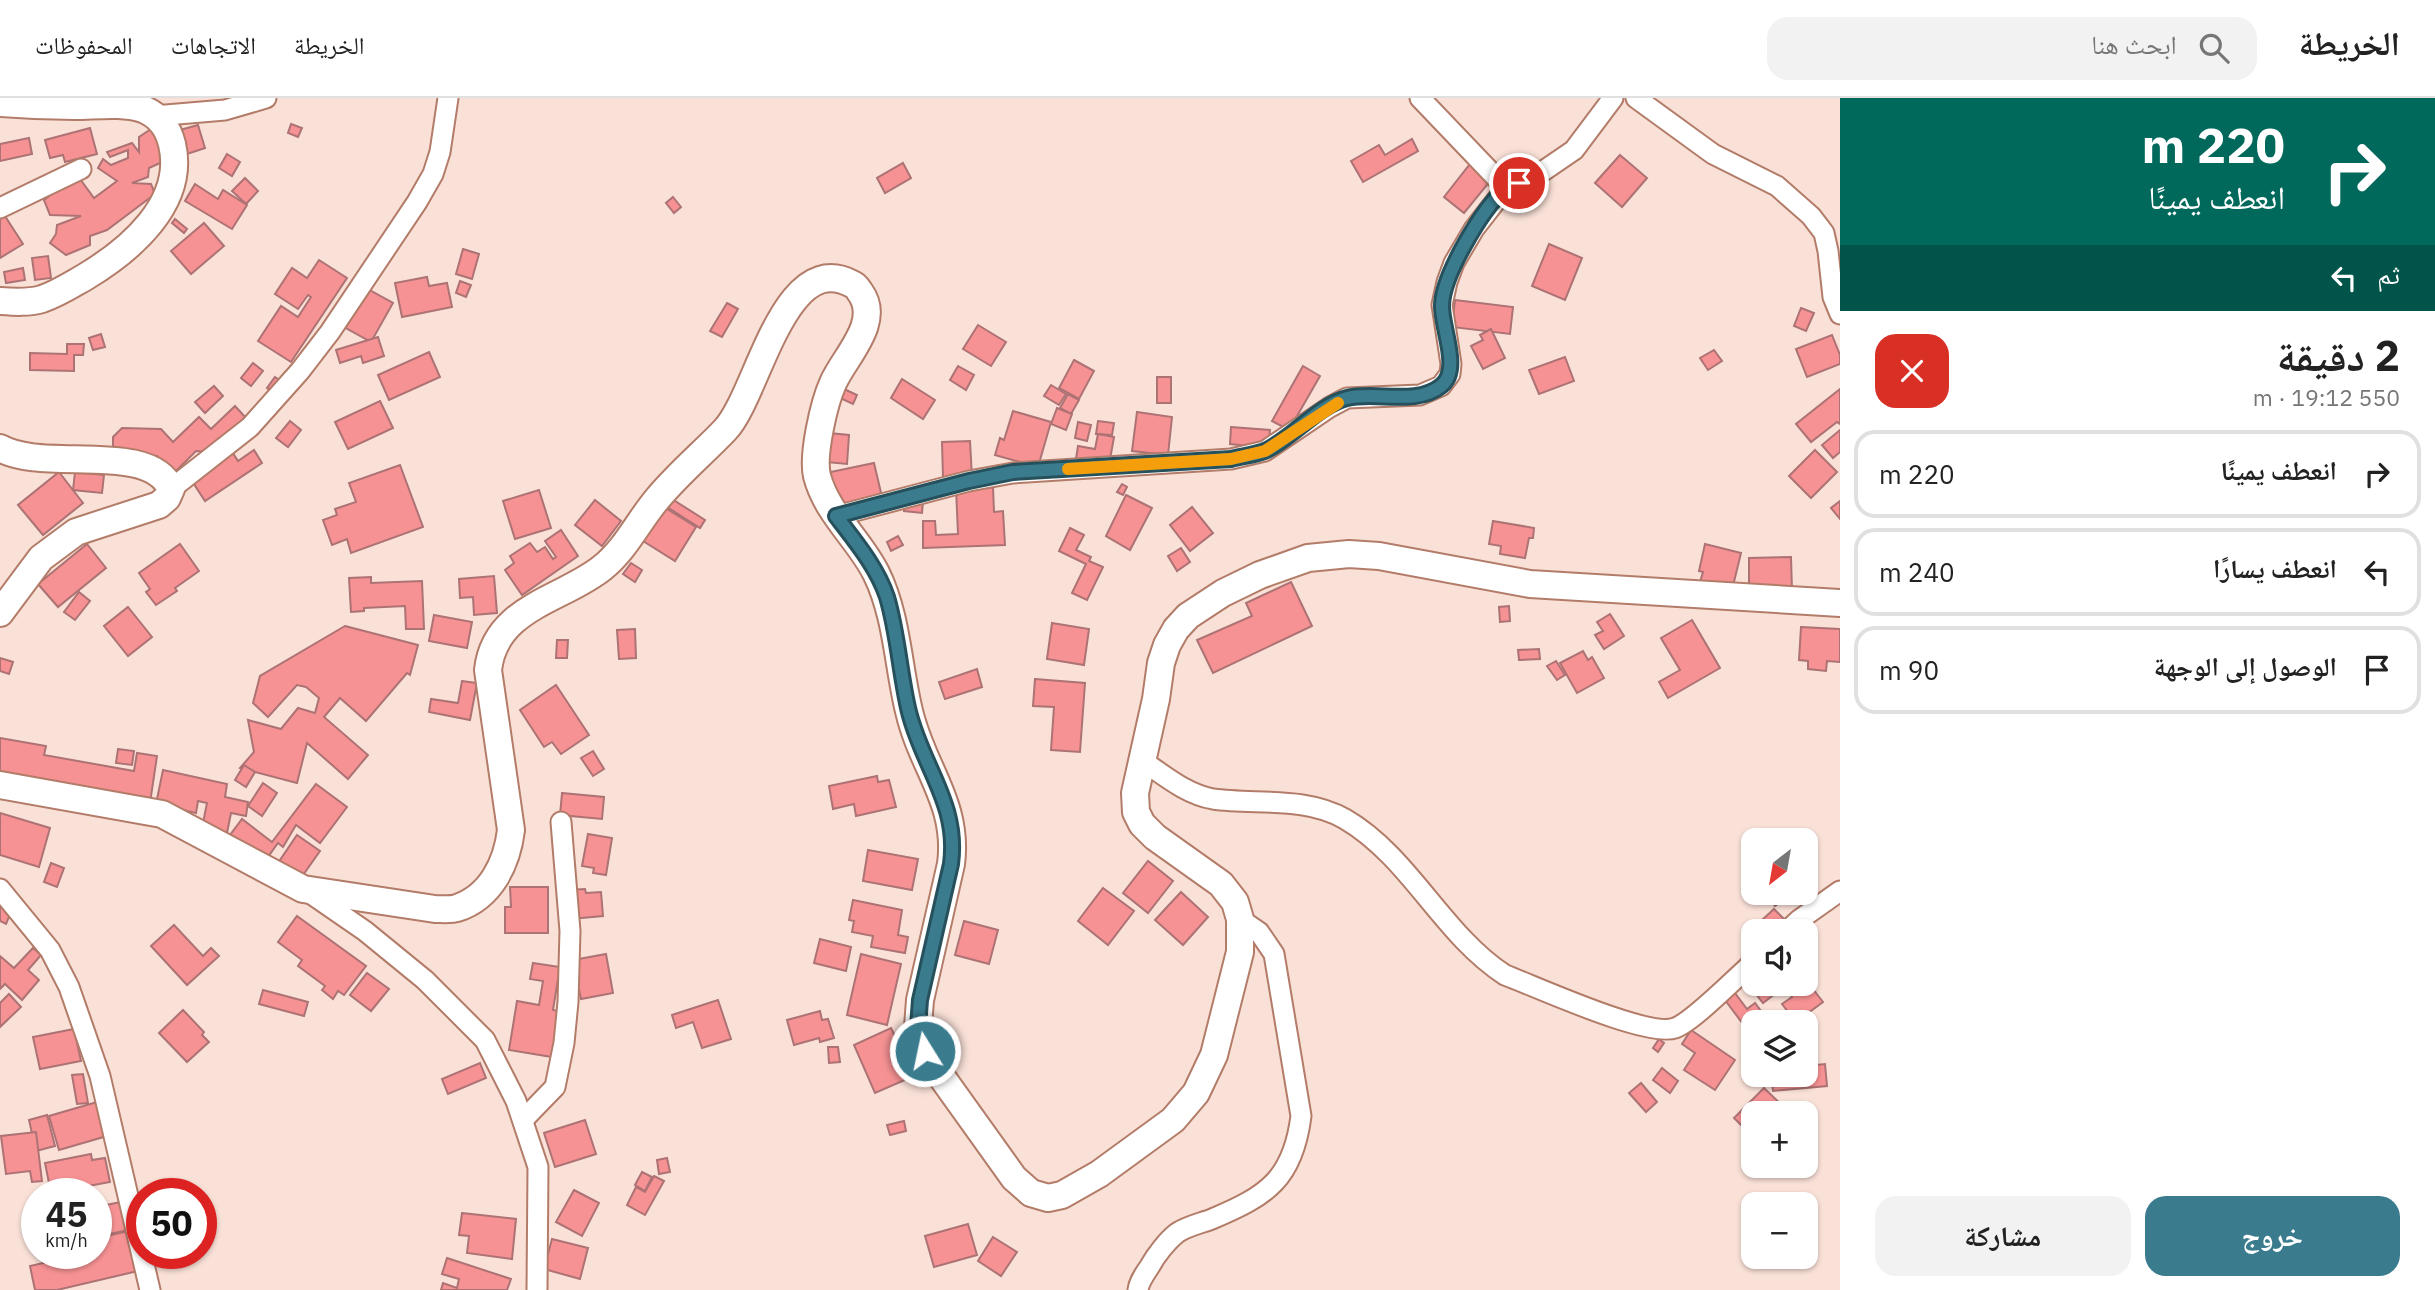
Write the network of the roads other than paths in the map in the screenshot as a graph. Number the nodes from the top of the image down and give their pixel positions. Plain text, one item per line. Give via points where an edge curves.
1 (266, 98) edge
2 (448, 98) edge
3 (1420, 98) edge
4 (1613, 98) edge
5 (1636, 98) edge
6 (0, 103) edge
7 (154, 116) junction
8 (81, 169) dead end
9 (1506, 188) junction
10 (0, 208) edge
11 (0, 301) edge
12 (1840, 314) edge
13 (0, 448) edge
14 (171, 489) junction
15 (836, 516) junction
16 (1840, 603) edge
17 (0, 613) edge
18 (1143, 761) junction
19 (0, 785) edge
20 (561, 822) dead end
21 (0, 889) edge
22 (303, 889) junction
23 (1840, 891) edge
24 (1240, 919) junction
25 (1800, 919) edge
26 (1741, 973) edge
27 (523, 1120) junction
28 (150, 1290) edge
29 (537, 1290) edge
30 (1138, 1290) edge

1 - 7 street via 225,110
2 - 14 street via 433,174 330,332 250,427
3 - 9 street
4 - 9 street via 1574,150 1533,178
5 - 12 street via 1713,154 1777,186 1811,216 1824,233
6 - 7 main road via 121,105
7 - 11 main road via 168,128 173,179 158,212 136,239 109,263 66,289 41,299
8 - 10 street
9 - 15 street via 1474,229 1447,282 1442,305 1451,364 1441,386 1420,395 1347,398 1265,451 1231,459 1013,472
13 - 14 main road via 29,457 121,462 153,469
14 - 17 main road via 159,505 76,532 41,558
15 - 22 main road via 816,473 817,453 827,399 868,315 865,299 854,284 832,278 811,283 790,303 728,427 670,484 621,548 603,567 530,607 489,654 511,831 508,852 496,878 481,894 446,909
15 - 24 main road via 865,553 887,597 909,713 952,824 951,864 918,1027 936,1069 1013,1178 1031,1193 1048,1198 1062,1195 1099,1174 1173,1121 1196,1093 1214,1055 1237,965
16 - 18 main road via 1530,584 1379,556 1308,558 1223,593 1175,629 1161,663
18 - 24 main road via 1135,793 1142,824 1221,884 1235,902
18 - 26 street via 1188,792 1212,799 1309,806 1343,818 1371,838 1490,965 1634,1024 1657,1030 1675,1028
19 - 22 main road via 162,814
20 - 27 street via 570,931 564,1043 555,1087
21 - 28 street via 50,950 69,987 100,1076
22 - 27 street via 425,980 485,1040
23 - 25 street
24 - 30 street via 1259,932 1274,954 1301,1116 1298,1141 1269,1189 1248,1204 1178,1233 1155,1258
27 - 29 street via 538,1167

